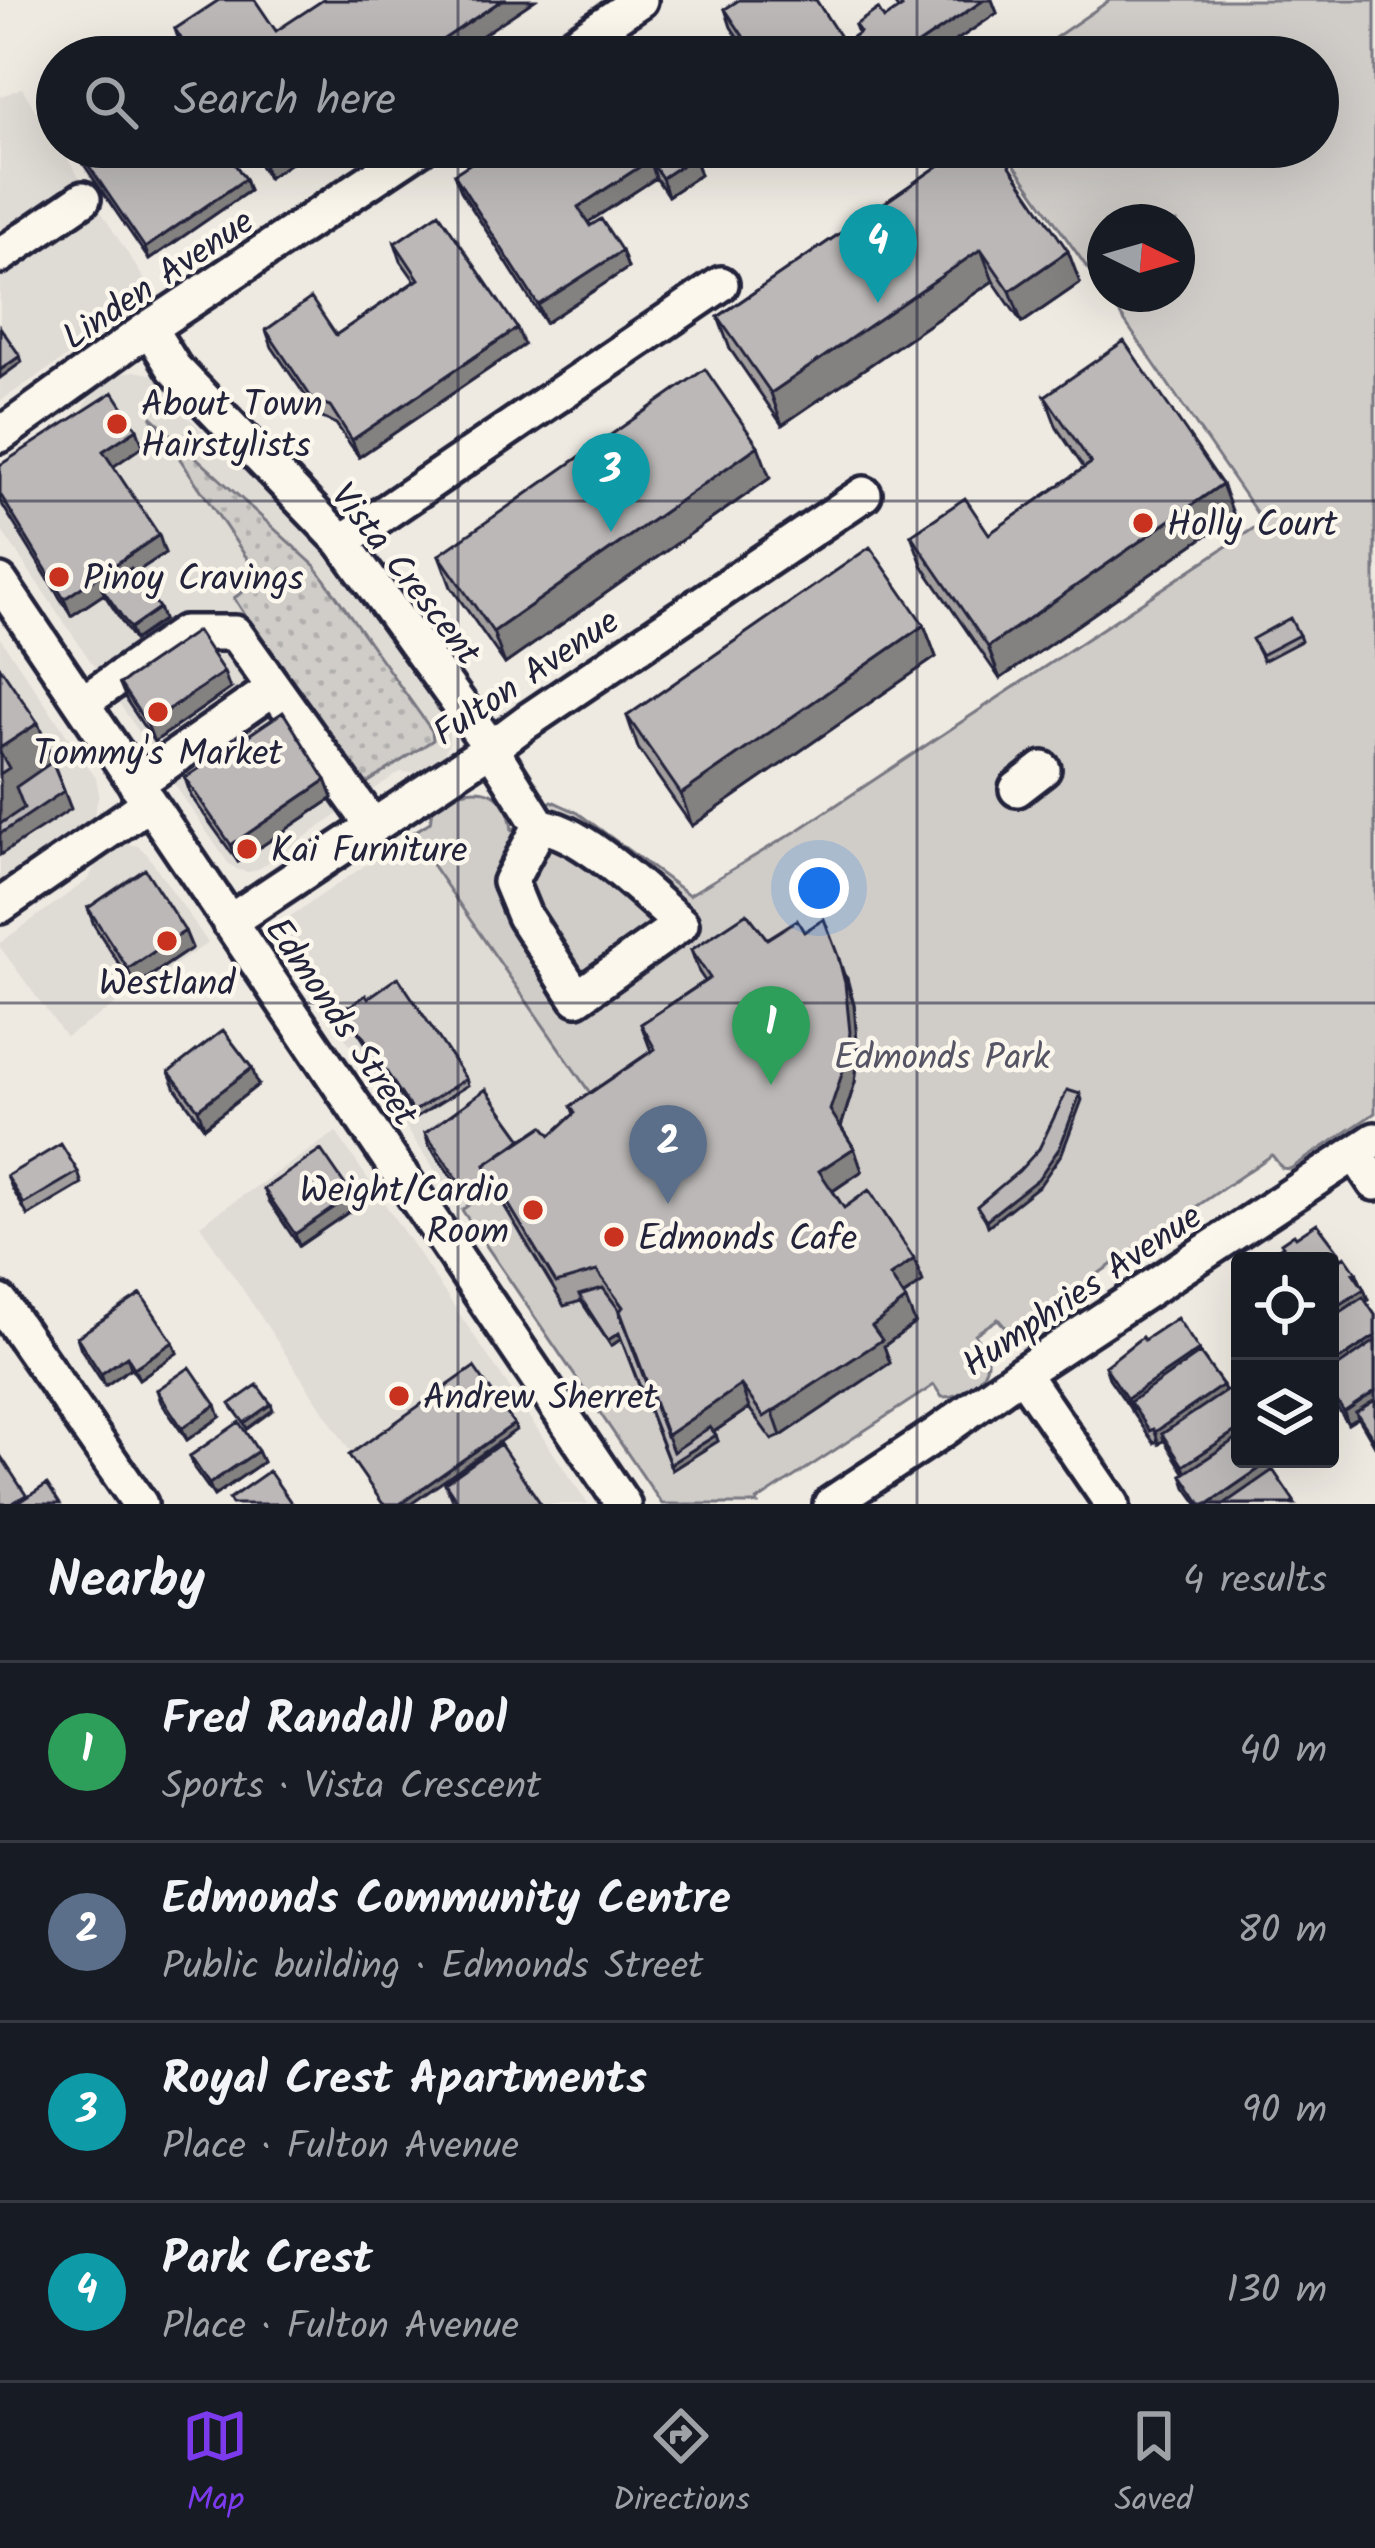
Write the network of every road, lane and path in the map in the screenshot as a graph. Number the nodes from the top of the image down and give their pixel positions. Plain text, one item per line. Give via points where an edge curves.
1 (640, 0) edge
2 (586, 36) edge
3 (389, 168) edge
4 (83, 199) dead end
5 (0, 256) edge
6 (721, 284) dead end
7 (149, 328) junction
8 (0, 435) edge
9 (864, 494) dead end
10 (342, 542) junction
11 (0, 582) edge
12 (274, 688) junction
13 (82, 703) junction
14 (491, 748) junction
15 (143, 793) junction
16 (373, 826) junction
17 (540, 826) junction
18 (0, 906) edge
19 (229, 922) junction
20 (1365, 1147) edge
21 (1375, 1183) edge
22 (0, 1302) edge
23 (1022, 1373) junction
24 (140, 1504) edge
25 (623, 1504) edge
26 (831, 1504) edge
27 (1112, 1504) edge

1 - 2 street
3 - 7 street, Linden Avenue
4 - 5 street
6 - 10 street
7 - 8 street, Linden Avenue
7 - 10 street, Vista Crescent via 174,368
9 - 14 street, Fulton Avenue
10 - 14 street, Vista Crescent
11 - 13 street, Edmonds Street
12 - 13 street via 235,633 184,633
12 - 15 street
12 - 16 street
13 - 15 street, Edmonds Street
14 - 16 street, Fulton Avenue
14 - 17 street, Vista Crescent
15 - 18 street
15 - 19 street, Edmonds Street
16 - 19 street, Fulton Avenue
17 - 17 street via 510,882 577,998 681,924 609,862 557,827
19 - 25 street, Edmonds Street
20 - 21 street
20 - 23 street, Humphries Avenue
22 - 24 street
23 - 26 street, Humphries Avenue
23 - 27 street

